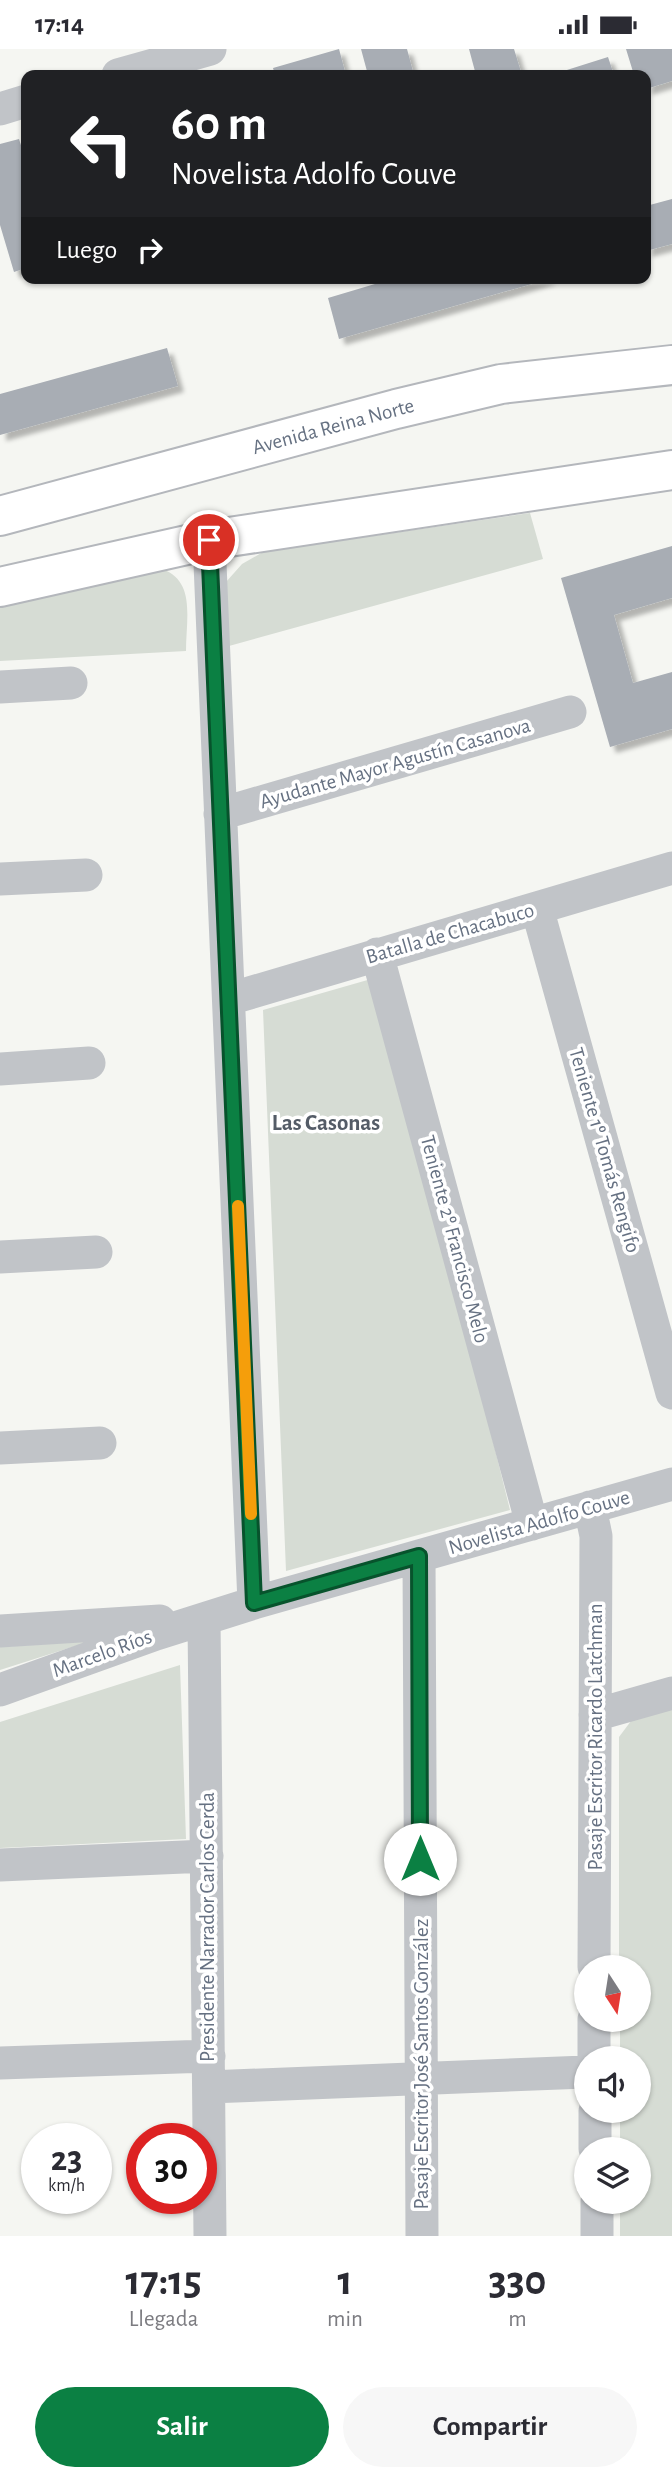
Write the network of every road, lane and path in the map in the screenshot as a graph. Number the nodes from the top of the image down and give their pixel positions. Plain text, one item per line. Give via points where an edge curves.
1 (210, 49) edge
2 (136, 70) edge
3 (21, 103) edge
4 (0, 109) edge
5 (672, 365) edge
6 (672, 470) edge
7 (0, 516) edge
8 (209, 540) junction
9 (0, 587) edge
10 (71, 683) dead end
11 (0, 687) edge
12 (570, 712) dead end
13 (220, 814) junction
14 (672, 868) edge
15 (86, 875) dead end
16 (0, 879) edge
17 (537, 908) junction
18 (377, 954) junction
19 (229, 999) junction
20 (89, 1063) dead end
21 (0, 1069) edge
22 (96, 1252) dead end
23 (0, 1257) edge
24 (672, 1393) edge
25 (100, 1443) dead end
26 (0, 1448) edge
27 (672, 1484) edge
28 (590, 1507) junction
29 (533, 1524) junction
30 (419, 1556) junction
31 (254, 1603) junction
32 (204, 1619) junction
33 (0, 1631) edge
34 (0, 1689) edge
35 (672, 1693) edge
36 (595, 1714) junction
37 (207, 1856) junction
38 (0, 1865) edge
39 (594, 1955) edge
40 (0, 2063) edge
41 (209, 2071) junction
42 (574, 2073) edge
43 (421, 2079) junction
44 (597, 2214) edge
45 (211, 2236) edge
46 (422, 2236) edge
47 (597, 2236) edge

1 - 2 street
3 - 4 street
5 - 7 street, Avenida Reina Norte via 501,384
6 - 8 street
8 - 9 street
8 - 13 street
10 - 11 street
12 - 13 street, Ayudante Mayor Agustín Casanova
13 - 19 street
14 - 17 street, Batalla de Chacabuco
15 - 16 street
17 - 18 street, Batalla de Chacabuco
17 - 24 street, Teniente 1º Tomás Rengifo
18 - 19 street, Batalla de Chacabuco
18 - 29 street, Teniente 2º Francisco Melo
19 - 31 street
20 - 21 street
22 - 23 street
25 - 26 street
27 - 28 street, Novelista Adolfo Couve
28 - 29 street, Novelista Adolfo Couve
28 - 36 street, Pasaje Escritor Ricardo Latchman via 596,1536
29 - 30 street, Novelista Adolfo Couve
30 - 31 street, Novelista Adolfo Couve
30 - 43 street, Pasaje Escritor José Santos González
31 - 32 street, Novelista Adolfo Couve
32 - 33 street
32 - 34 street, Marcelo Ríos
32 - 37 street, Presidente Narrador Carlos Cerda
35 - 36 street
36 - 39 street, Pasaje Escritor Ricardo Latchman
37 - 38 street
37 - 41 street, Presidente Narrador Carlos Cerda
40 - 41 street
41 - 43 street
41 - 45 street, Presidente Narrador Carlos Cerda
42 - 43 street
43 - 46 street, Pasaje Escritor José Santos González
44 - 47 street

